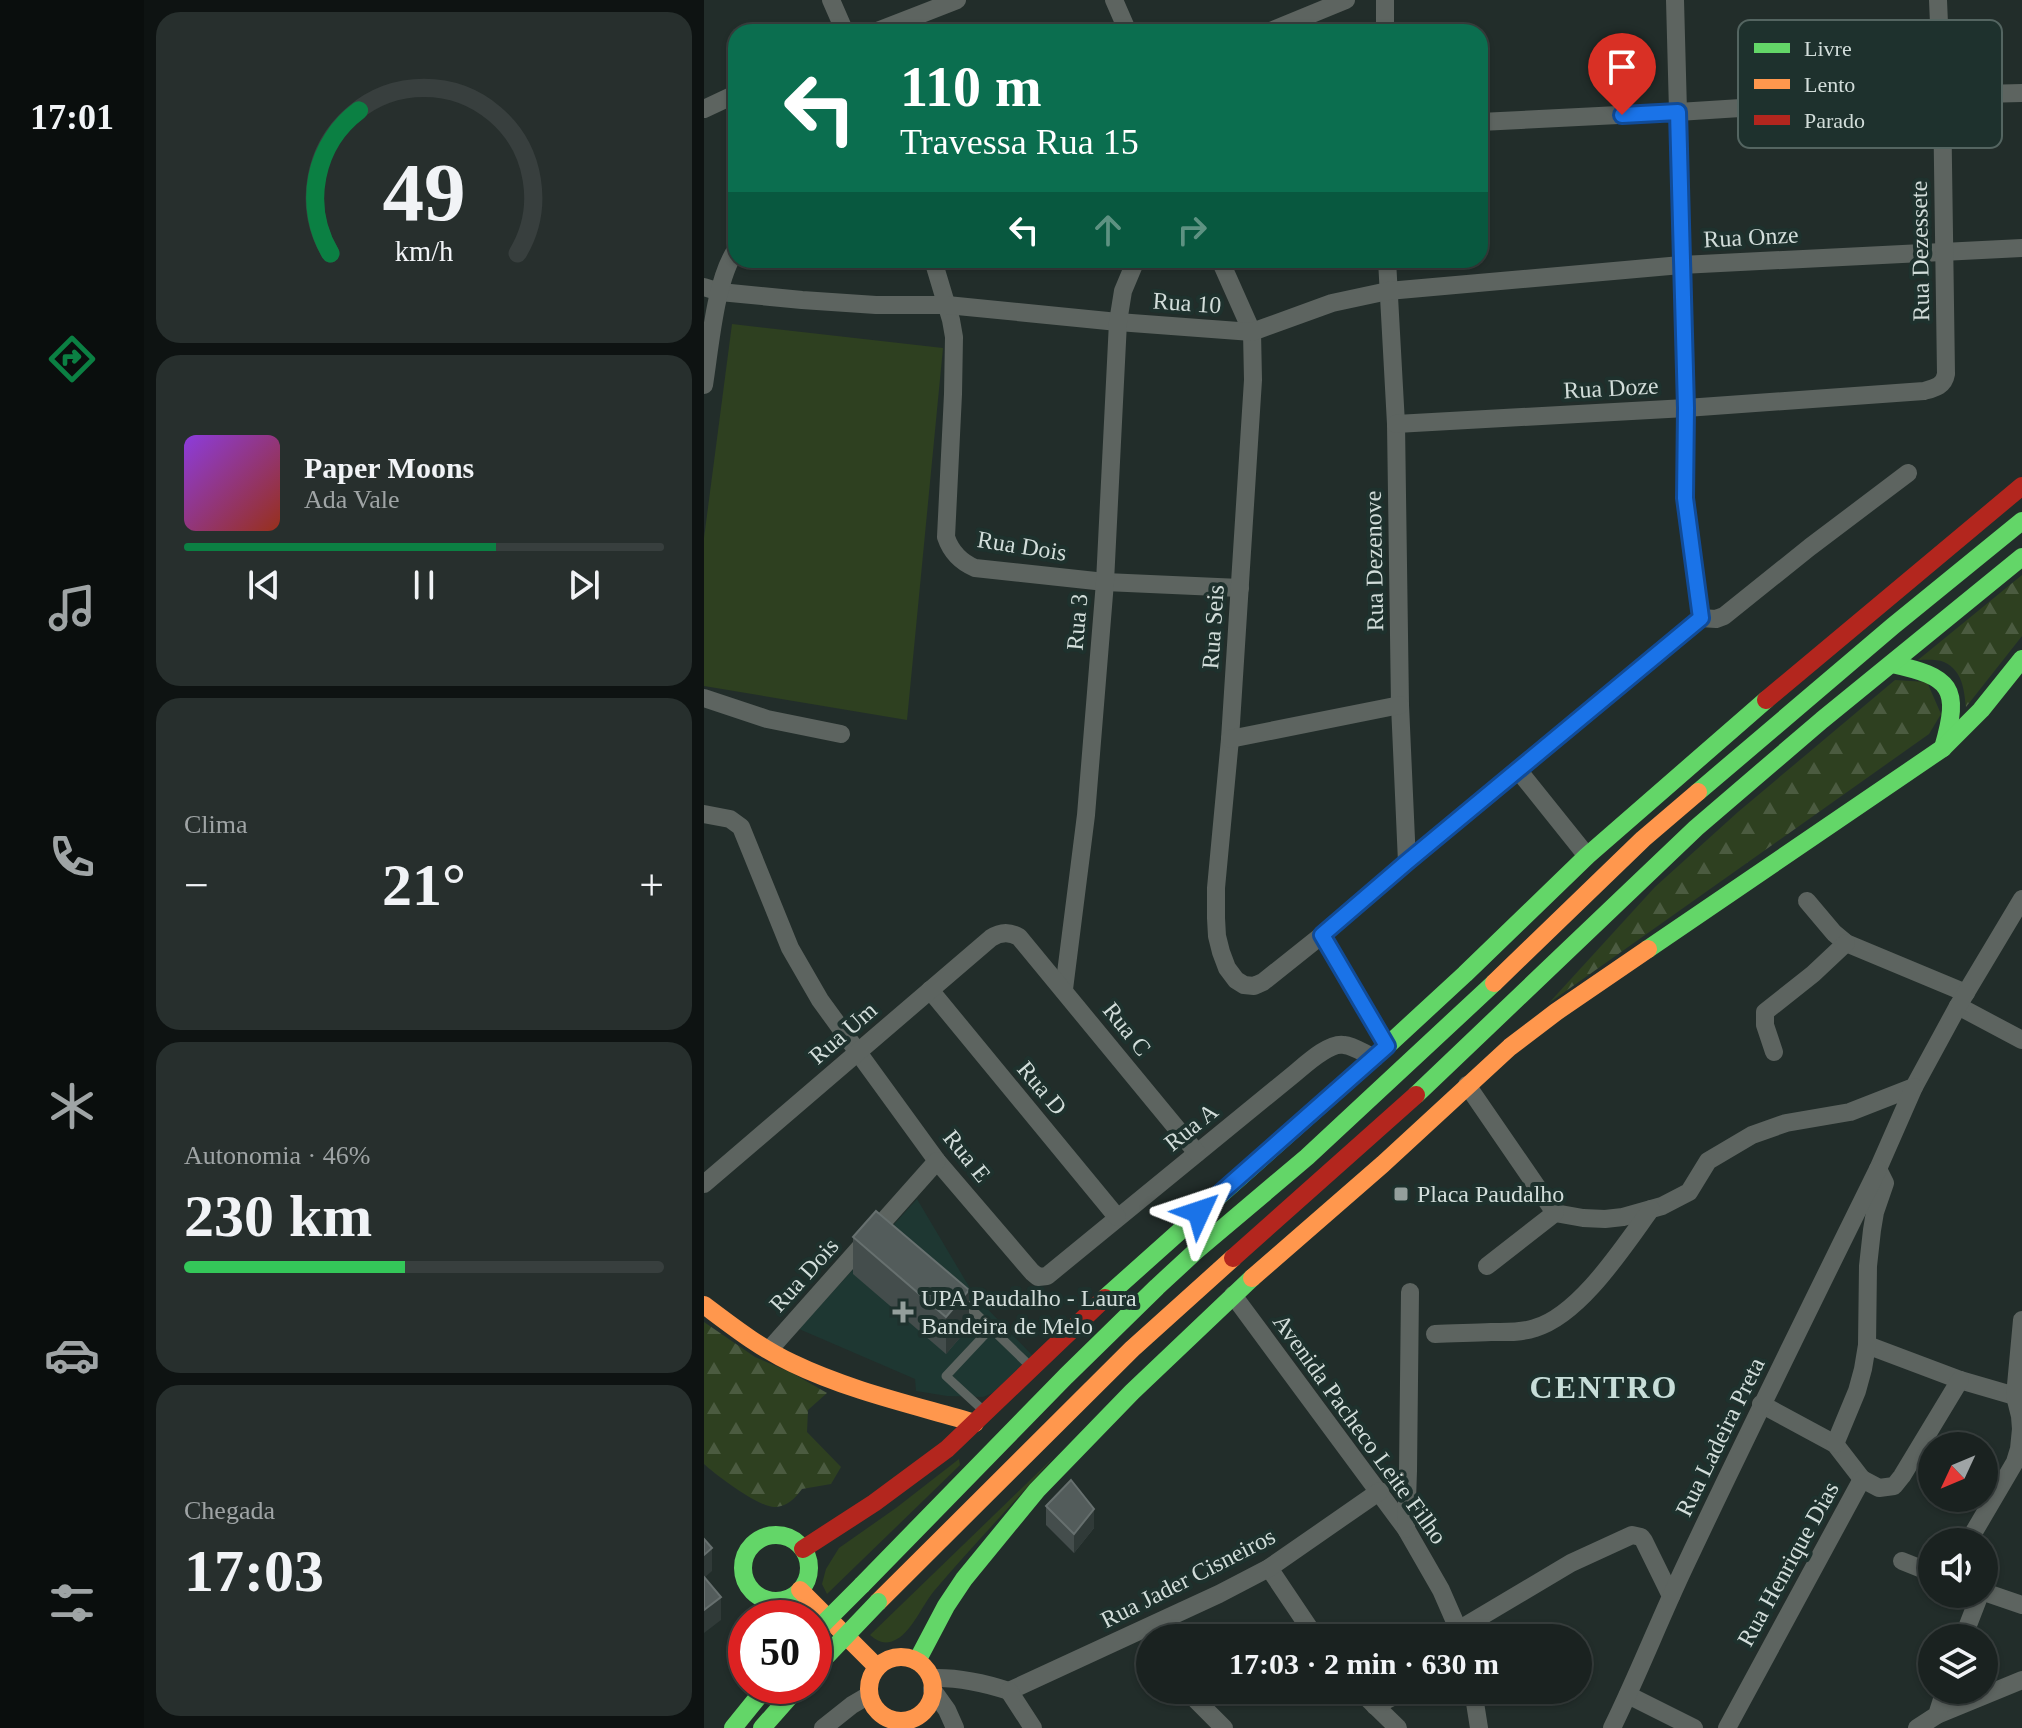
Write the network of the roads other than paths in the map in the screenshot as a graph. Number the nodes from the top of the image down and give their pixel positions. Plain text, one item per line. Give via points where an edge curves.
1 (831, 0) edge
2 (957, 0) edge
3 (1114, 0) edge
4 (1346, 0) edge
5 (1385, 0) edge
6 (1675, 0) edge
7 (1938, 0) edge
8 (1939, 20) edge
9 (842, 24) edge
10 (896, 24) edge
11 (1124, 24) edge
12 (1288, 24) edge
13 (1385, 24) edge
14 (2022, 93) edge
15 (2002, 94) edge
16 (728, 98) edge
17 (1738, 108) edge
18 (704, 109) edge
19 (1678, 112) junction
20 (1488, 122) edge
21 (1943, 148) edge
22 (2022, 248) edge
23 (1944, 251) junction
24 (1681, 265) junction
25 (728, 266) edge
26 (935, 268) edge
27 (1133, 268) edge
28 (1224, 268) edge
29 (1387, 268) edge
30 (712, 290) edge
31 (1388, 291) junction
32 (947, 305) junction
33 (1118, 322) junction
34 (1252, 332) junction
35 (704, 385) edge
36 (1924, 391) joint
37 (1686, 408) junction
38 (1396, 424) junction
39 (1908, 473) dead end
40 (2022, 486) edge
41 (2022, 521) edge
42 (2022, 557) edge
43 (1105, 582) junction
44 (1240, 588) junction
45 (1701, 618) junction
46 (2022, 659) edge
47 (1892, 664) junction
48 (704, 698) edge
49 (1400, 705) junction
50 (841, 734) dead end
51 (1230, 739) junction
52 (1943, 748) junction
53 (1518, 770) junction
54 (704, 814) edge
55 (1587, 856) junction
56 (1407, 862) junction
57 (2022, 899) edge
58 (1807, 901) dead end
59 (1322, 935) junction
60 (1019, 937) joint
61 (1846, 943) junction
62 (1064, 989) junction
63 (930, 990) junction
64 (1962, 999) junction
65 (2022, 1040) edge
66 (859, 1052) junction
67 (1381, 1052) junction
68 (1774, 1052) dead end
69 (1467, 1085) junction
70 (1914, 1087) junction
71 (1197, 1153) junction
72 (937, 1161) junction
73 (1878, 1169) junction
74 (704, 1184) edge
75 (1651, 1209) junction
76 (1555, 1213) junction
77 (1117, 1217) junction
78 (1487, 1266) dead end
79 (1047, 1276) joint
80 (950, 1287) edge
81 (1410, 1292) dead end
82 (1233, 1295) junction
83 (704, 1305) edge
84 (2022, 1320) edge
85 (992, 1327) junction
86 (1435, 1334) dead end
87 (1867, 1345) junction
88 (769, 1350) junction
89 (1032, 1368) junction
90 (1960, 1380) junction
91 (2015, 1396) junction
92 (1761, 1404) junction
93 (980, 1418) junction
94 (1835, 1444) junction
95 (1862, 1479) junction
96 (1380, 1491) junction
97 (1976, 1528) edge
98 (1406, 1529) junction
99 (803, 1549) junction
100 (1902, 1561) dead end
101 (1918, 1567) edge
102 (1269, 1568) junction
103 (800, 1590) junction
104 (1671, 1596) junction
105 (1998, 1598) edge
106 (2022, 1605) edge
107 (832, 1615) edge
108 (1168, 1624) edge
109 (1307, 1624) edge
110 (1456, 1624) edge
111 (1476, 1624) edge
112 (1136, 1639) edge
113 (832, 1650) edge
114 (917, 1661) junction
115 (877, 1667) junction
116 (2022, 1680) edge
117 (932, 1683) junction
118 (1009, 1691) junction
119 (869, 1695) junction
120 (1628, 1695) junction
121 (752, 1704) edge
122 (783, 1704) edge
123 (1200, 1704) edge
124 (1379, 1704) edge
125 (1475, 1704) edge
126 (1941, 1704) edge
127 (1375, 1706) joint
128 (1937, 1715) junction
129 (733, 1728) edge
130 (762, 1728) edge
131 (823, 1728) edge
132 (955, 1728) edge
133 (1033, 1728) edge
134 (1224, 1728) edge
135 (1398, 1728) edge
136 (1479, 1728) edge
137 (1612, 1728) edge
138 (1694, 1728) edge
139 (1727, 1728) edge
140 (1917, 1728) edge

1 - 9 street
2 - 10 street
3 - 11 street
4 - 12 street
5 - 13 street
6 - 19 street
7 - 8 street, Rua Dezessete
14 - 15 street
16 - 18 street
17 - 19 street
19 - 20 street
19 - 24 street
21 - 23 street, Rua Dezessete
22 - 23 street, Rua Onze
23 - 24 street, Rua Onze
23 - 36 street, Rua Dezessete via 1946,374 1940,385
24 - 31 street, Rua Onze
24 - 37 street
25 - 30 street
26 - 32 street, Rua Dois
27 - 33 street, Rua 3
28 - 34 street, Rua Seis
29 - 31 street, Rua Dezenove
30 - 32 street, Rua 10 via 876,305
30 - 35 street
31 - 34 street, Rua Onze via 1332,303
31 - 38 street, Rua Dezenove
32 - 33 street, Rua 10
32 - 43 street, Rua Dois via 955,355 949,546 975,568
33 - 34 street, Rua 10
33 - 43 street, Rua 3
34 - 44 street, Rua Seis
36 - 37 street, Rua Doze
37 - 38 street, Rua Doze
37 - 45 street via 1685,498
38 - 49 street, Rua Dezenove
39 - 45 street via 1724,616
40 - 55 main road
41 - 107 main road, bridge via 1643,839 1381,1089 1157,1287
42 - 47 main road
43 - 44 street, Rua Dois
43 - 62 street, Rua 3 via 1086,815
44 - 51 street, Rua Seis
45 - 53 street
46 - 52 main road
47 - 52 main road via 1942,682 1952,704
47 - 113 main road, bridge via 1654,866 1435,1078 1132,1349
48 - 50 street via 767,719
49 - 51 street
49 - 56 street, Rua Dezenove
51 - 59 street, Rua Seis via 1216,888 1217,936 1227,968 1236,980 1254,986
52 - 69 main road via 1556,1012
53 - 55 street
53 - 56 street
54 - 66 street, Rua E via 736,821 745,833 803,974
55 - 67 main road
56 - 59 street
57 - 64 street, Rua Ladeira Preta
58 - 61 street
59 - 67 street
60 - 62 street, Rua C
60 - 63 street, Rua Um via 996,934
61 - 64 street
61 - 68 street via 1765,1012
62 - 71 street, Rua C
63 - 66 street, Rua Um
63 - 77 street, Rua D
64 - 65 street
64 - 70 street, Rua Ladeira Preta
66 - 72 street, Rua E
66 - 74 street, Rua Um
67 - 71 street, Rua A via 1339,1044 1326,1050
67 - 89 main road
69 - 76 street
69 - 82 main road
70 - 73 street, Rua Ladeira Preta
70 - 75 street via 1850,1112 1752,1135 1708,1161 1683,1196
71 - 77 street, Rua A
72 - 79 street, Rua E via 1032,1272
72 - 88 street, Rua Dois
73 - 87 street, Rua Ladeira Preta via 1885,1183 1868,1266
73 - 92 street, Rua Ladeira Preta
75 - 76 street via 1605,1219
75 - 86 street via 1594,1284 1549,1322 1518,1331
76 - 78 street
77 - 79 street, Rua A
80 - 85 lane
81 - 98 street
82 - 96 street, Avenida Pacheco Leite Filho
82 - 114 main road via 1037,1490 964,1579
83 - 88 main road
84 - 91 street
85 - 89 lane
85 - 93 lane via 946,1376
87 - 90 street
87 - 94 street, Rua Ladeira Preta via 1857,1391
88 - 93 main road via 823,1376
89 - 93 main road
90 - 91 street
90 - 95 street, Rua Henrique Dias via 1894,1486 1879,1488
91 - 97 street via 2019,1449
92 - 94 street
92 - 104 street, Rua Ladeira Preta
93 - 99 main road via 884,1496
94 - 95 street
95 - 139 street, Rua Henrique Dias
96 - 98 street, Avenida Pacheco Leite Filho
96 - 102 street, Rua Jader Cisneiros
98 - 110 street, Avenida Pacheco Leite Filho
99 - 103 main road via 809,1570
99 - 103 main road via 786,1536 764,1537 748,1550 743,1571 761,1597 782,1600
100 - 101 street
102 - 108 street, Rua Jader Cisneiros
102 - 109 street
103 - 115 main road
104 - 111 street via 1644,1541 1632,1535 1571,1563
104 - 120 street, Rua Ladeira Preta
105 - 106 street
112 - 118 street, Rua Jader Cisneiros
114 - 115 main road via 896,1657
114 - 117 main road
115 - 119 main road
116 - 128 street
117 - 118 street via 968,1679
117 - 119 main road via 926,1709 909,1719 880,1713
117 - 132 street
118 - 133 street
119 - 131 street
120 - 137 street, Rua Ladeira Preta
120 - 138 street
121 - 129 main road
122 - 130 main road
123 - 134 street
124 - 127 street
125 - 136 street
126 - 128 street
127 - 135 street
128 - 140 street

